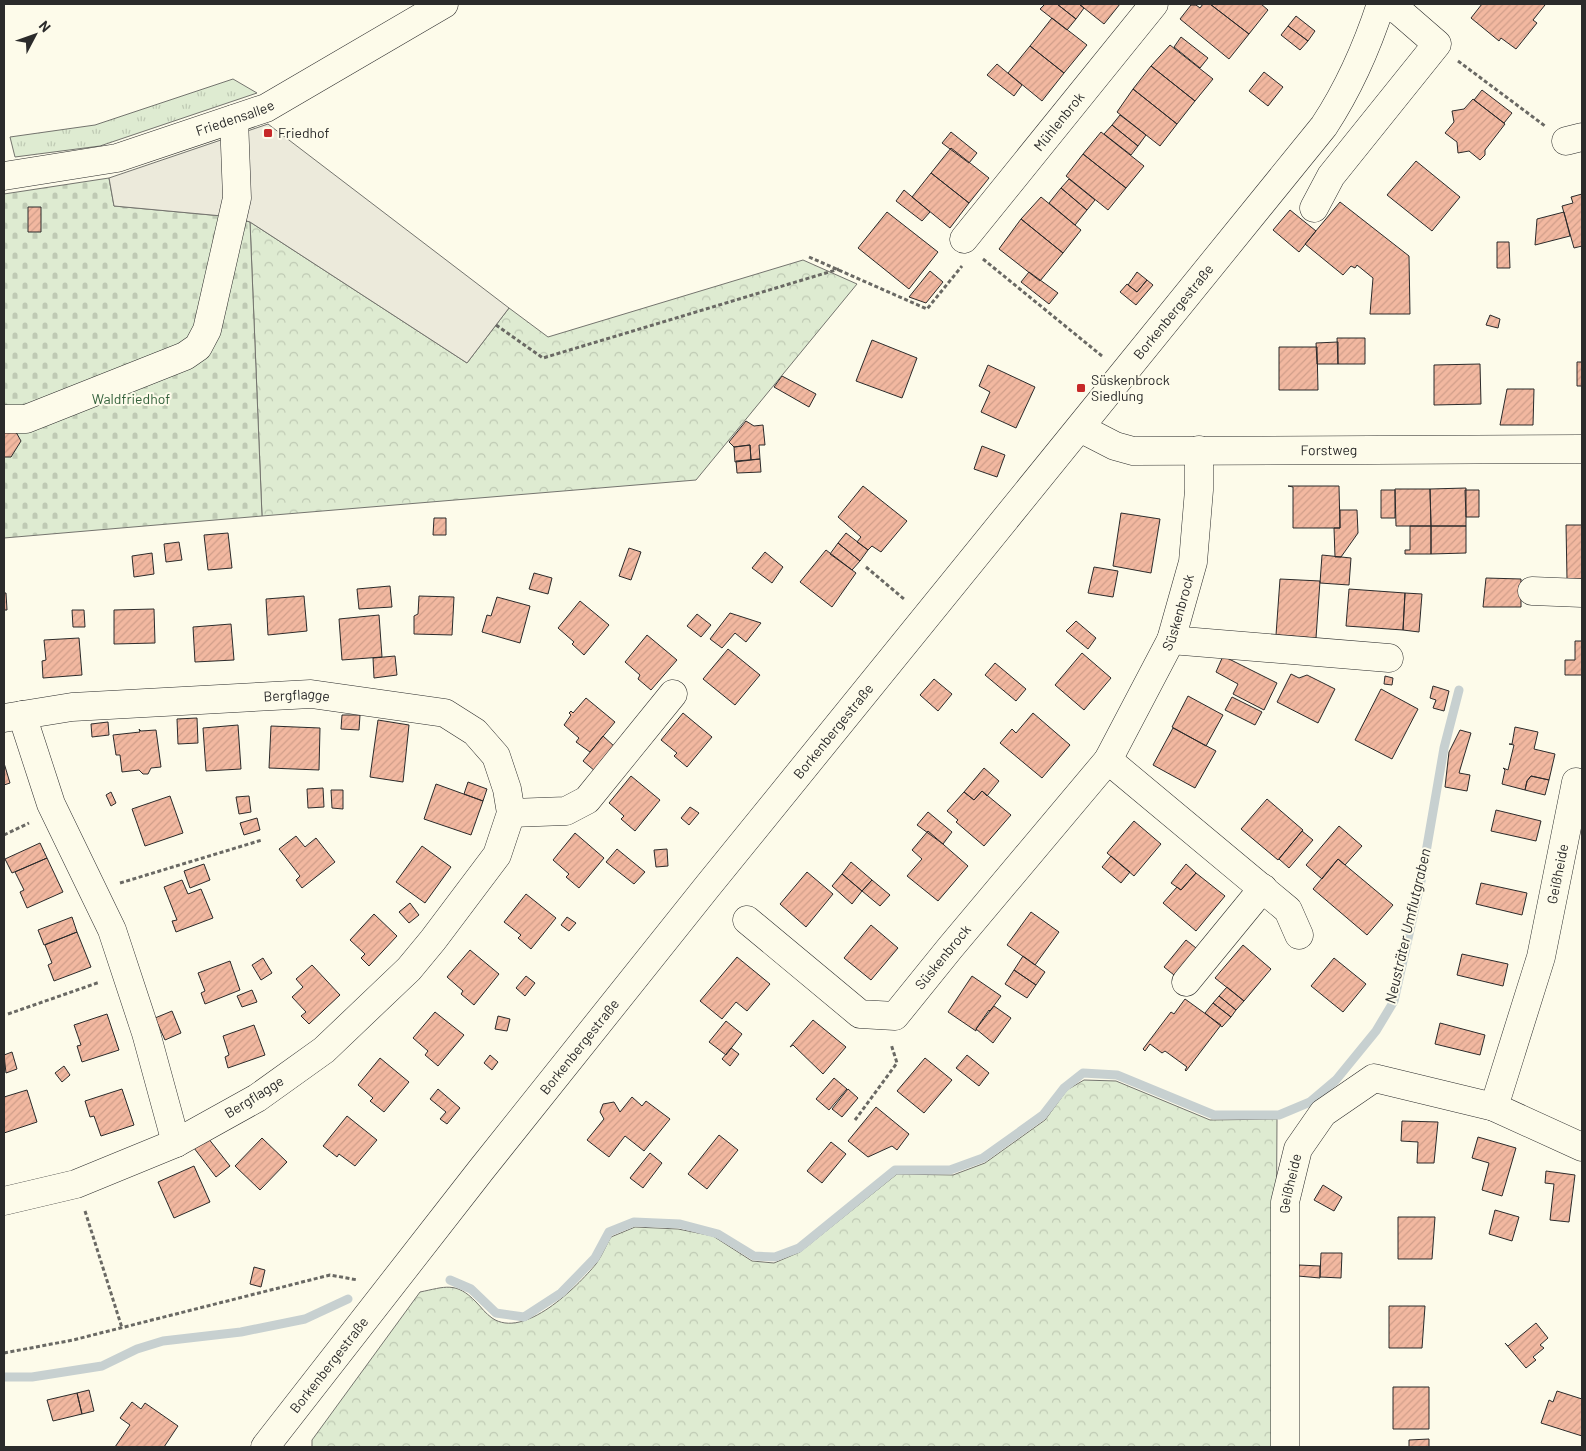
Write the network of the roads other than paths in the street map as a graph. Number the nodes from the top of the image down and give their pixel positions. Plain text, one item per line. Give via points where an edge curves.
1 (444, 4) edge
2 (1154, 4) edge
3 (1382, 4) edge
4 (234, 119) junction
5 (4, 176) edge
6 (1314, 208) dead end
7 (971, 252) road end
8 (4, 419) edge
9 (1080, 428) junction
10 (1582, 449) edge
11 (1199, 450) junction
12 (1532, 591) dead end
13 (1582, 593) edge
14 (1170, 640) junction
15 (1389, 658) dead end
16 (673, 694) dead end
17 (13, 716) edge
18 (1108, 760) junction
19 (1576, 782) dead end
20 (511, 813) junction
21 (1263, 888) junction
22 (747, 920) dead end
23 (1298, 935) dead end
24 (1186, 982) dead end
25 (1494, 1107) junction
26 (176, 1143) junction
27 (1582, 1147) edge
28 (4, 1201) edge
29 (265, 1447) edge
30 (1285, 1447) edge

1 - 4 street, Friedensallee via 266,108
2 - 7 street, Mühlenbrok
3 - 6 street via 1399,11 1437,44 1331,176
3 - 9 street, Borkenbergestraße via 1369,41 1340,102 1324,126
4 - 5 street, Friedensallee via 117,158
4 - 8 street via 238,198 206,330 198,347 176,360 26,419
9 - 11 street, Forstweg via 1115,446 1133,451
9 - 29 street, Borkenbergestraße via 640,971
10 - 11 street, Forstweg
11 - 14 street, Süskenbrock via 1193,562
12 - 13 street
14 - 15 street
14 - 18 street, Süskenbrock
16 - 20 street via 587,800 566,811
17 - 20 street, Bergflagge via 72,707 311,694 445,714 475,732 496,756
17 - 26 street, Bergflagge via 112,930 146,1033
18 - 21 street
18 - 22 street, Süskenbrock via 896,1016 860,1014
19 - 25 street, Geißheide via 1540,956
20 - 26 street, Bergflagge via 497,855 433,940 377,1002 324,1050 258,1098
21 - 23 street via 1288,910
21 - 24 street
25 - 27 street, Geißheide
25 - 30 street, Geißheide via 1374,1078 1323,1112 1298,1149 1285,1202
26 - 28 street, Bergflagge via 76,1184

